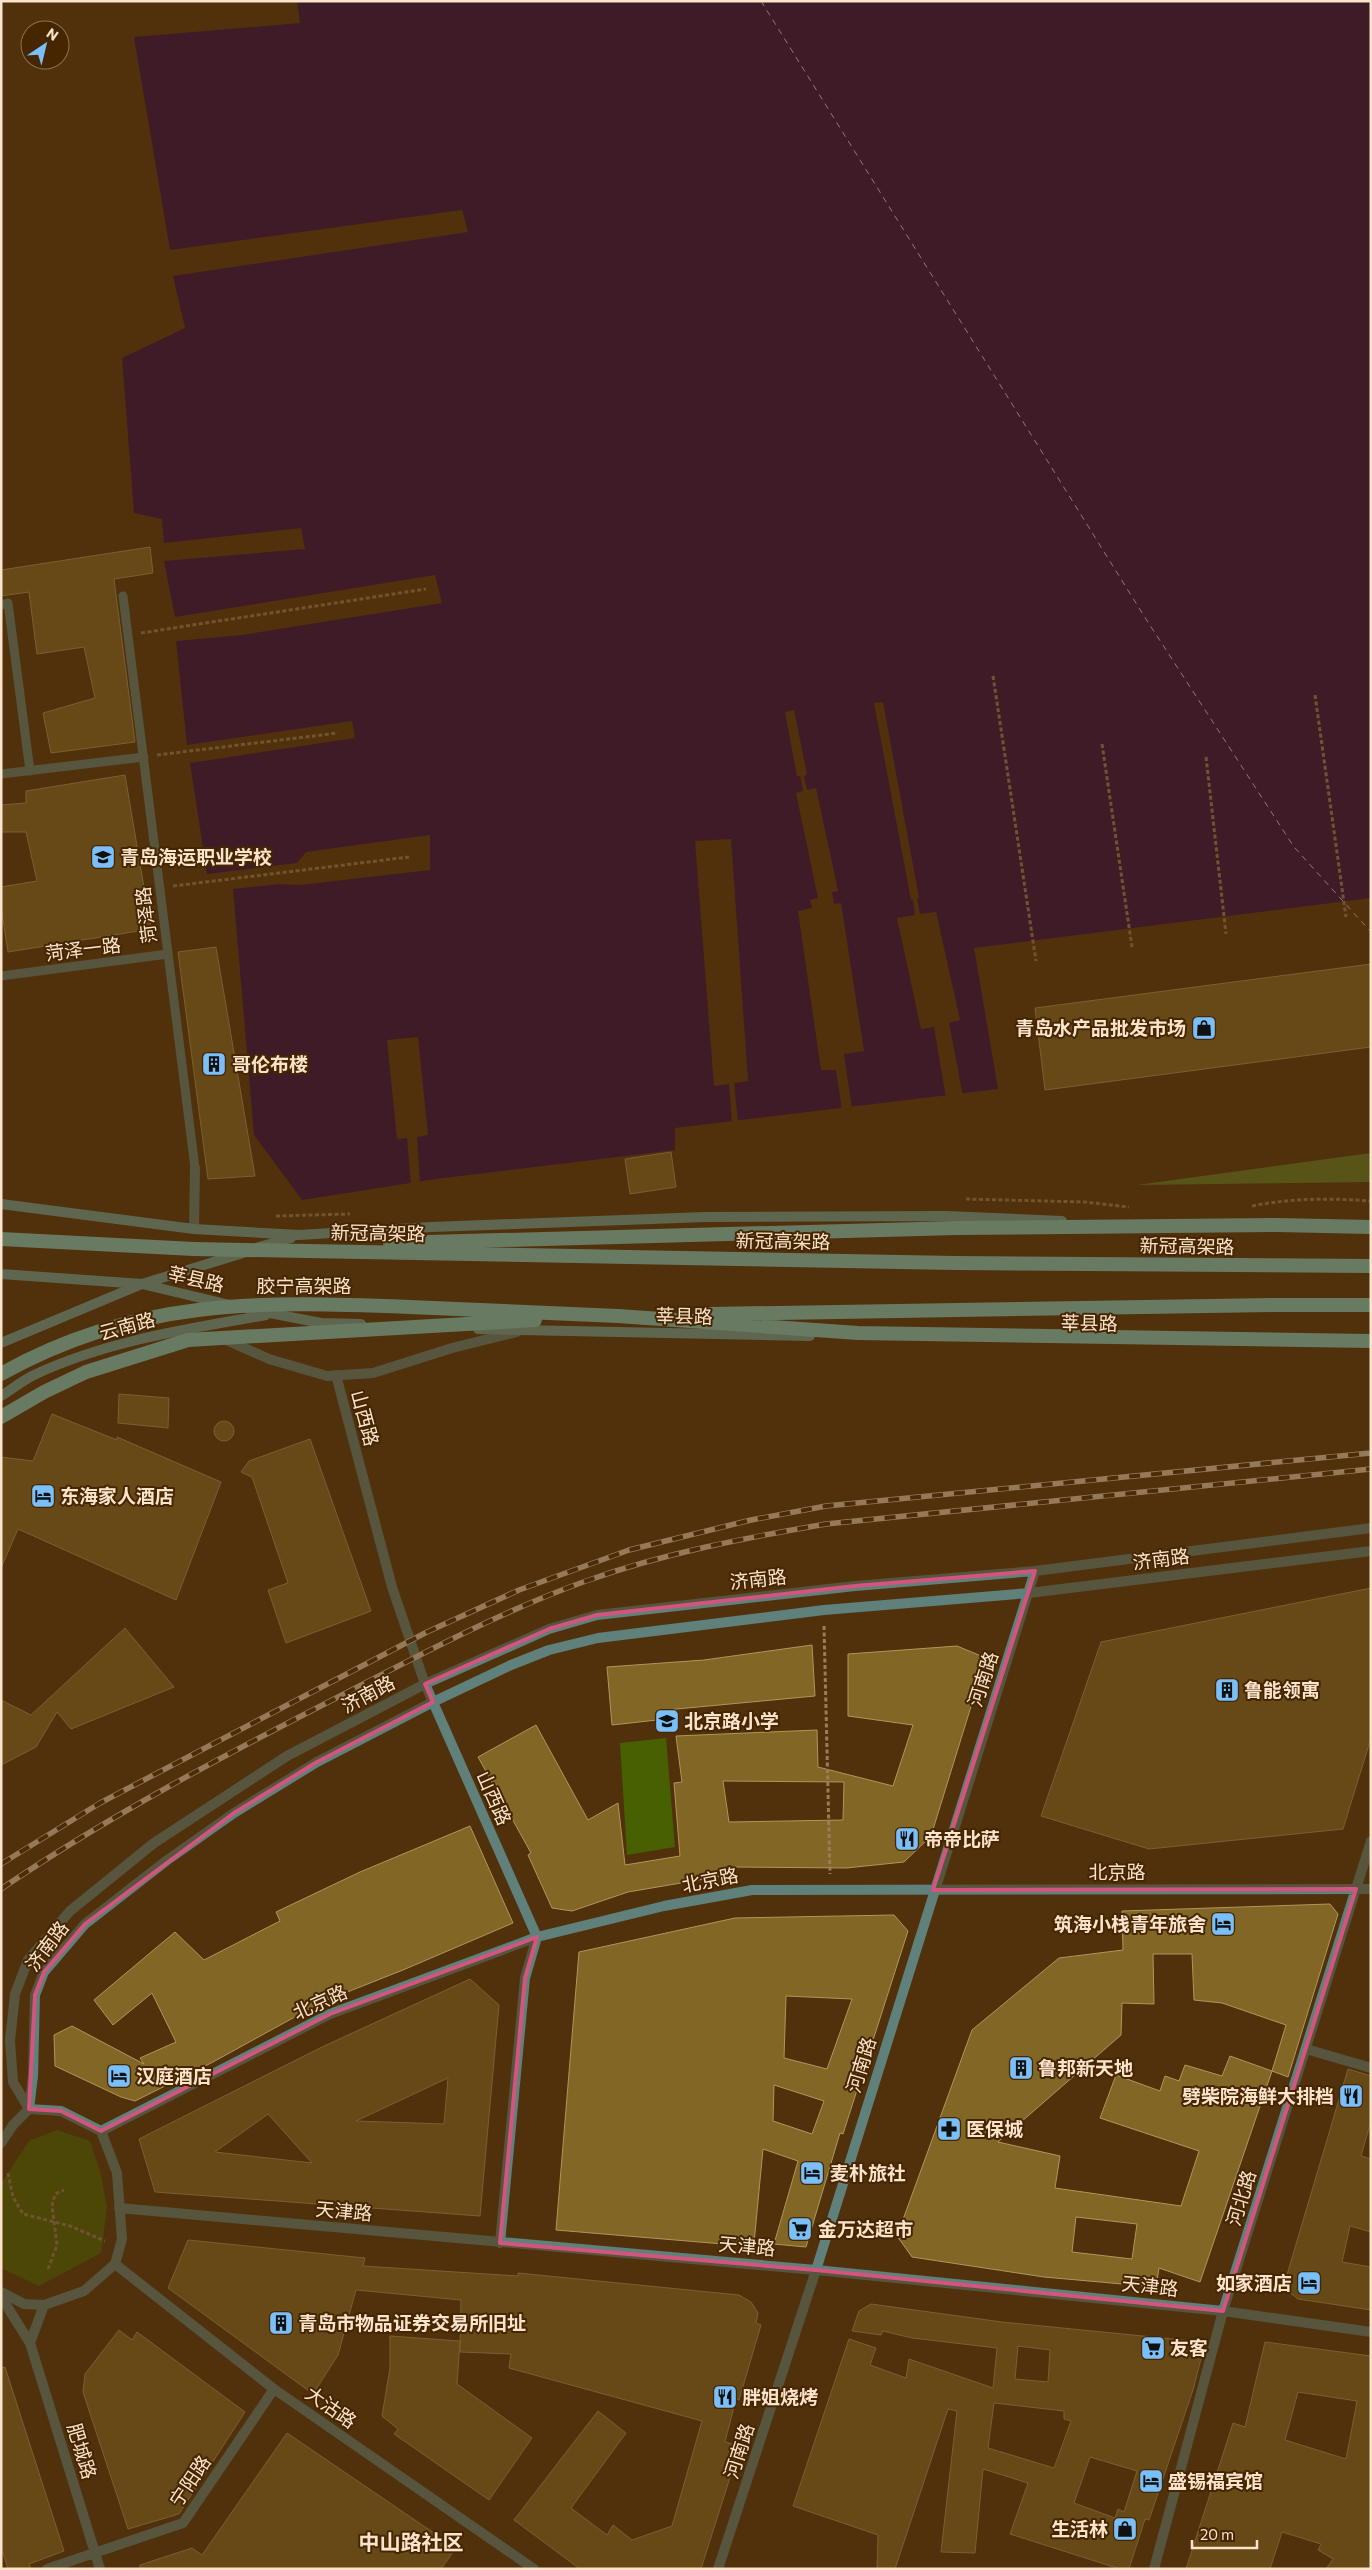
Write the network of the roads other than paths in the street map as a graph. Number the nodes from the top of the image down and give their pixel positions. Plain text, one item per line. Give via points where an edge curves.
1 (123, 596) dead end
2 (1, 605) edge
3 (144, 757) junction
4 (30, 770) junction
5 (1, 774) edge
6 (168, 954) junction
7 (1, 976) edge
8 (195, 1168) joint
9 (1, 1204) edge
10 (1371, 1227) edge
11 (194, 1230) junction
12 (1371, 1233) edge
13 (299, 1235) junction
14 (1, 1239) edge
15 (194, 1249) junction
16 (1371, 1266) edge
17 (1, 1274) edge
18 (142, 1284) junction
19 (1371, 1305) edge
20 (270, 1314) junction
21 (618, 1316) junction
22 (176, 1331) junction
23 (521, 1331) junction
24 (1371, 1342) edge
25 (1, 1343) edge
26 (1371, 1346) edge
27 (1, 1374) edge
28 (336, 1375) junction
29 (1, 1396) edge
30 (1, 1416) edge
31 (1371, 1528) edge
32 (1371, 1551) edge
33 (1035, 1571) junction
34 (1029, 1593) junction
35 (425, 1684) junction
36 (433, 1702) junction
37 (1371, 1841) edge
38 (1356, 1889) junction
39 (1371, 1889) edge
40 (933, 1890) junction
41 (537, 1937) junction
42 (1306, 2049) junction
43 (1371, 2068) edge
44 (29, 2109) junction
45 (101, 2131) junction
46 (1, 2143) edge
47 (119, 2208) junction
48 (500, 2243) junction
49 (115, 2264) junction
50 (816, 2270) junction
51 (1, 2292) edge
52 (1, 2297) edge
53 (44, 2305) junction
54 (1223, 2311) junction
55 (1371, 2332) edge
56 (30, 2343) junction
57 (274, 2389) junction
58 (95, 2552) junction
59 (46, 2569) edge
60 (100, 2569) edge
61 (534, 2569) edge
62 (718, 2569) edge
63 (1154, 2569) edge

1 - 3 lane, 菏泽路
2 - 4 lane via 8,603
3 - 4 lane
3 - 6 lane, 菏泽路
4 - 5 lane
6 - 7 lane, 菏泽一路
6 - 8 lane, 菏泽路
8 - 11 street, 菏泽路
9 - 11 main road
10 - 15 highway, bridge via 1097,1226
11 - 13 main road
12 - 13 main road via 937,1216 706,1217
13 - 18 main road
14 - 15 highway
15 - 16 highway, 新冠高架路, bridge via 945,1263
17 - 18 main road, 莘县路
18 - 20 main road, 莘县路
18 - 25 main road
19 - 21 highway
20 - 22 main road, 云南路
20 - 23 main road, 莘县路 via 321,1323
21 - 24 highway via 858,1333
21 - 27 highway, 胶宁高架路, bridge via 321,1304 215,1307 174,1312 101,1330 64,1343
21 - 30 highway, bridge via 188,1340 86,1372
22 - 28 street via 225,1340 269,1359 327,1376
22 - 29 main road, 云南路 via 108,1348 33,1376
23 - 26 main road, 莘县路
23 - 28 street via 373,1373
28 - 35 street, 山西路 via 392,1587
31 - 33 street, 济南路
32 - 34 street, 济南路
33 - 34 street, 河南路
33 - 35 street, 济南路 via 855,1586 597,1615 549,1629
34 - 36 street, 济南路 via 824,1610 598,1638 549,1650
34 - 40 street, 河南路
35 - 36 street, 山西路
35 - 44 street, 济南路 via 287,1756 218,1799 154,1843 70,1911 28,1960 15,1994 10,2041 13,2082
36 - 41 street, 山西路
36 - 44 street, 济南路 via 317,1762 234,1813 85,1924 44,1972 35,1995
37 - 38 street, 河北路
38 - 39 street, 北京路
38 - 40 street, 北京路
38 - 42 street, 河北路
40 - 41 street, 北京路 via 752,1890 664,1906
40 - 50 street, 河南路
41 - 45 street, 北京路 via 330,2014
41 - 48 street via 525,1978
42 - 43 street
42 - 54 street, 河北路
44 - 45 street via 61,2111
44 - 46 street
45 - 47 street via 118,2173
47 - 48 street, 天津路
47 - 49 street via 122,2239
48 - 50 street, 天津路
49 - 53 street via 84,2291
49 - 57 street, 大沽路
50 - 54 street, 天津路
50 - 62 street, 河南路
51 - 53 street via 24,2304
52 - 56 street, 肥城路
53 - 56 street
54 - 55 street, 天津路
54 - 63 street, 河北路
56 - 58 street, 肥城路
57 - 58 street, 宁阳路 via 183,2523
57 - 61 street, 大沽路
58 - 59 street, 宁阳路
58 - 60 street, 肥城路

